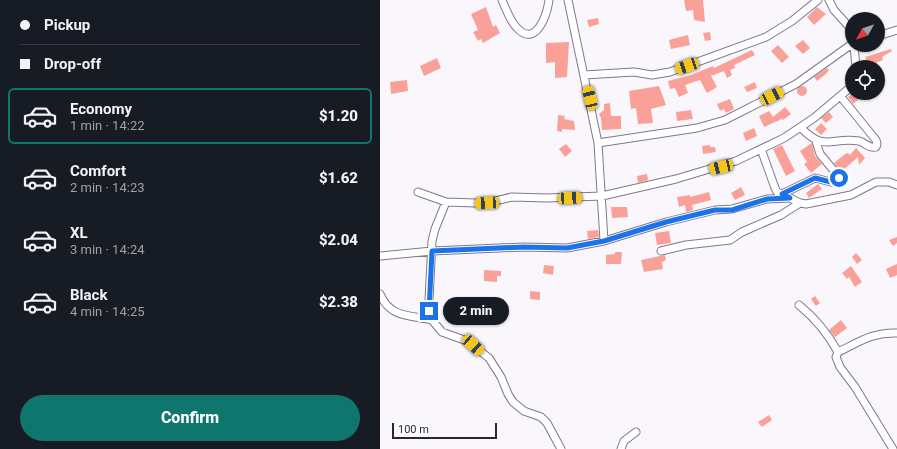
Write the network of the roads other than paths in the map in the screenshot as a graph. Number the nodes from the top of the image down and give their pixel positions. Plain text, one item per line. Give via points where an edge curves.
1 (502, 0) edge
2 (549, 0) edge
3 (568, 0) edge
4 (818, 0) edge
5 (829, 0) edge
6 (845, 22) edge
7 (897, 30) edge
8 (885, 34) edge
9 (845, 50) edge
10 (584, 75) junction
11 (845, 93) edge
12 (841, 97) junction
13 (801, 128) junction
14 (816, 141) junction
15 (598, 143) junction
16 (761, 149) junction
17 (897, 185) edge
18 (418, 192) dead end
19 (782, 194) junction
20 (602, 196) junction
21 (790, 198) junction
22 (446, 202) junction
23 (800, 203) junction
24 (604, 241) junction
25 (432, 251) junction
26 (661, 251) dead end
27 (380, 256) edge
28 (380, 294) edge
29 (799, 305) dead end
30 (432, 320) junction
31 (897, 333) edge
32 (838, 352) junction
33 (636, 432) dead end
34 (561, 449) edge
35 (621, 449) edge
36 (893, 449) edge

1 - 2 street via 516,27 523,34 530,34 542,25
3 - 10 street
4 - 10 street via 792,21 766,37 670,72 652,75 634,72
5 - 6 street
7 - 8 street
9 - 15 street via 796,84 725,120 697,128
10 - 15 street
11 - 12 street
12 - 13 street
12 - 14 street via 878,144 873,148 860,141
13 - 14 street
13 - 16 street
14 - 19 street via 820,154 835,172 838,181 835,183 815,178
15 - 20 street
16 - 19 street via 775,188
16 - 20 street via 721,167
17 - 23 street via 881,181 851,195
18 - 22 street
19 - 21 street
20 - 22 street via 512,196 487,203
20 - 24 street
21 - 23 street
21 - 24 street via 767,199 732,210 715,210
22 - 25 street via 435,229
23 - 26 street via 730,240
24 - 25 street via 567,248
25 - 27 street
25 - 30 street via 429,311
28 - 30 street via 384,303 396,313
29 - 32 street via 813,317
30 - 34 street via 442,332 467,341 489,358 514,402 524,411 541,417 547,423
31 - 32 street via 884,332 873,335
32 - 36 street via 836,357 840,368 855,387
33 - 35 street via 624,441

